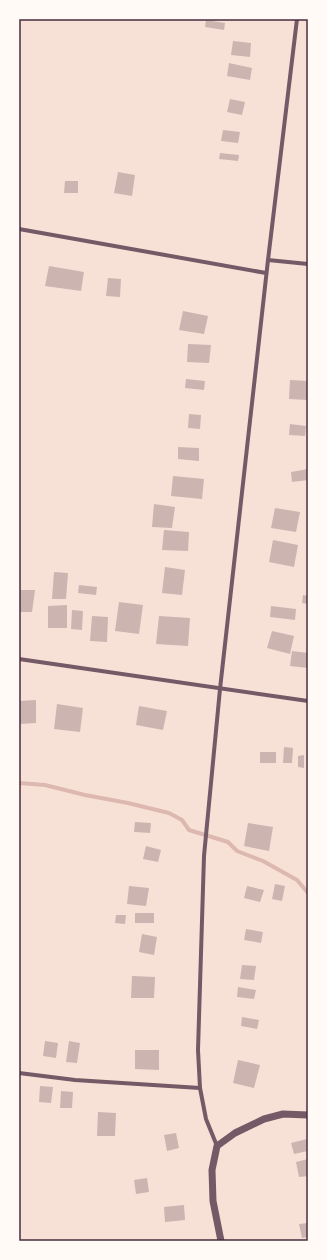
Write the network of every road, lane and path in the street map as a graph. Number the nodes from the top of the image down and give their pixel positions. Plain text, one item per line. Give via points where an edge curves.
1 (298, 19) edge
2 (19, 229) edge
3 (268, 260) junction
4 (308, 264) edge
5 (266, 273) junction
6 (19, 659) edge
7 (220, 689) junction
8 (308, 701) edge
9 (19, 1073) edge
10 (200, 1088) junction
11 (308, 1115) edge
12 (217, 1146) junction
13 (220, 1241) edge

1 - 3 street
2 - 5 street
3 - 4 street
3 - 5 street
5 - 7 street
6 - 7 street
7 - 8 street
7 - 10 street via 204,856 198,1050
9 - 10 street via 75,1080
10 - 12 street via 206,1119
11 - 12 street via 283,1114 264,1119 235,1133
12 - 13 street via 212,1170 213,1201

